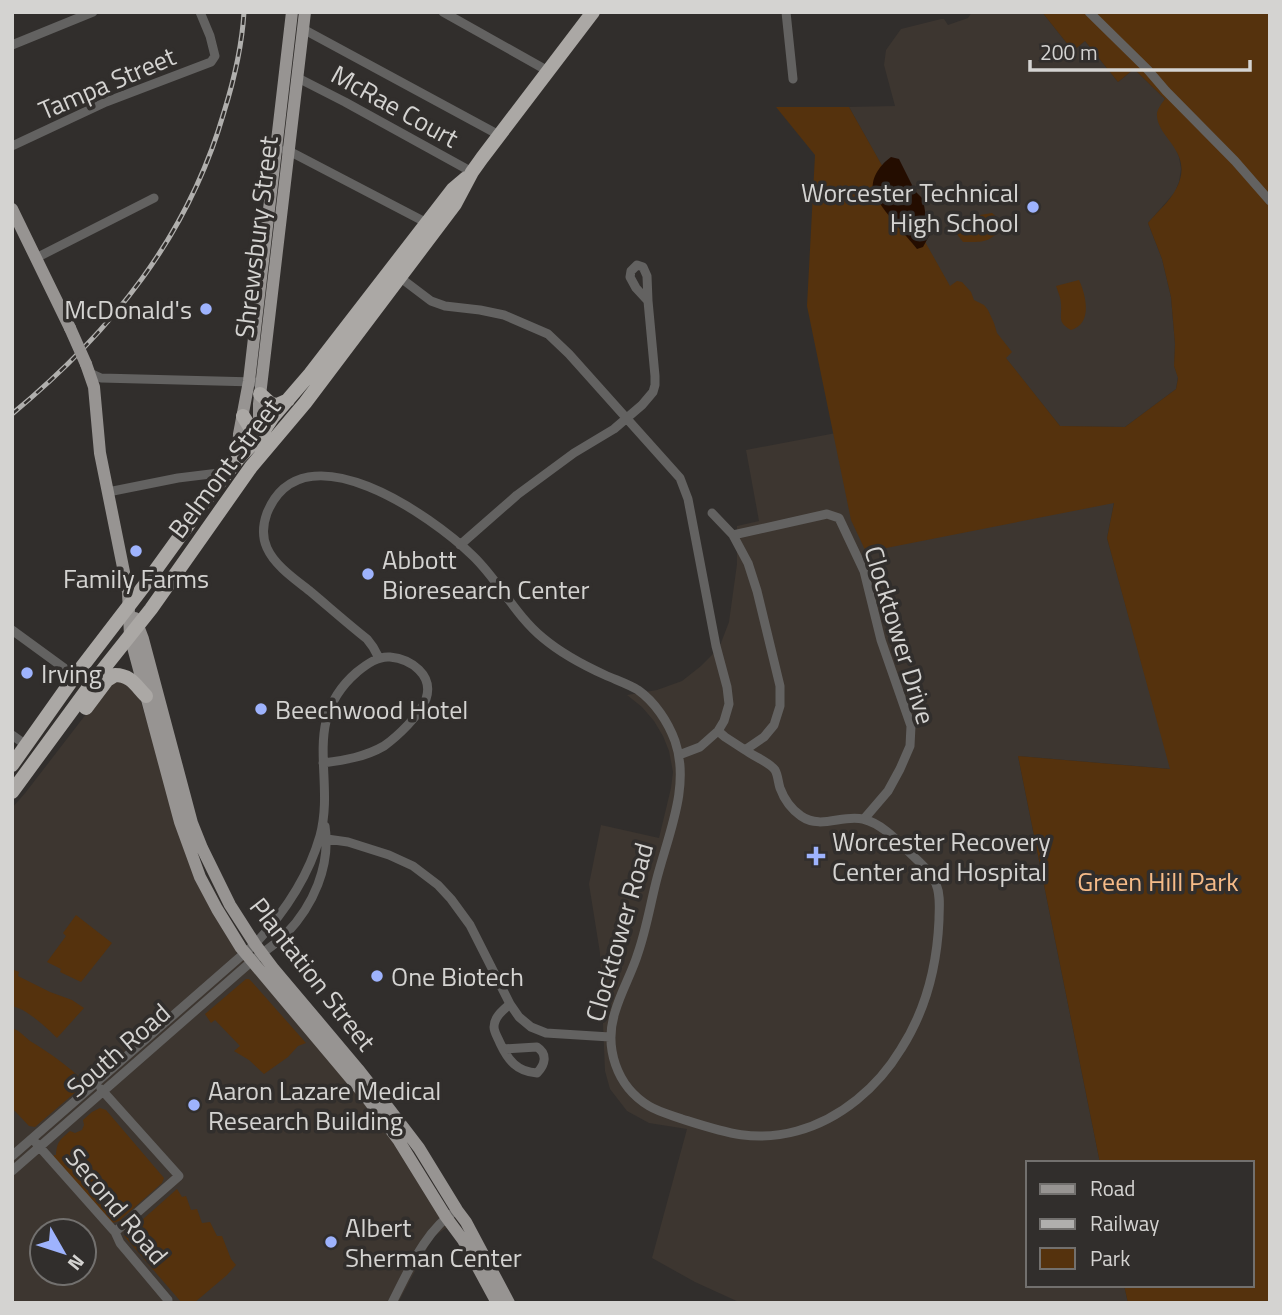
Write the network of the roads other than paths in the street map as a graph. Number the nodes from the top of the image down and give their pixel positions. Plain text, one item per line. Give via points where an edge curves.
1 (93, 12) edge
2 (200, 12) edge
3 (292, 12) edge
4 (305, 12) edge
5 (443, 12) edge
6 (593, 12) edge
7 (786, 12) edge
8 (1089, 12) edge
9 (303, 30) junction
10 (12, 45) edge
11 (548, 71) junction
12 (298, 78) junction
13 (793, 79) dead end
14 (499, 135) junction
15 (12, 146) edge
16 (283, 150) junction
17 (472, 172) junction
18 (154, 198) dead end
19 (1270, 201) edge
20 (14, 219) edge
21 (427, 223) junction
22 (36, 258) junction
23 (396, 274) junction
24 (648, 302) dead end
25 (88, 368) junction
26 (257, 386) junction
27 (290, 399) junction
28 (243, 416) junction
29 (627, 418) junction
30 (260, 436) junction
31 (276, 439) junction
32 (238, 459) junction
33 (251, 467) junction
34 (227, 472) junction
35 (108, 492) junction
36 (712, 513) dead end
37 (733, 536) junction
38 (460, 545) junction
39 (129, 605) junction
40 (12, 630) edge
41 (134, 630) junction
42 (379, 658) junction
43 (75, 676) junction
44 (146, 696) junction
45 (718, 731) junction
46 (12, 735) edge
47 (26, 745) junction
48 (745, 750) junction
49 (679, 755) junction
50 (323, 763) junction
51 (12, 765) edge
52 (14, 789) edge
53 (323, 817) junction
54 (864, 819) junction
55 (327, 839) junction
56 (253, 953) junction
57 (510, 1004) junction
58 (610, 1037) junction
59 (503, 1049) junction
60 (95, 1083) junction
61 (103, 1092) junction
62 (33, 1139) junction
63 (40, 1147) junction
64 (12, 1156) edge
65 (12, 1171) edge
66 (452, 1213) junction
67 (115, 1232) junction
68 (168, 1300) dead end
69 (393, 1303) edge
70 (497, 1303) edge
71 (509, 1303) edge

1 - 10 street
2 - 15 street, Tampa Street via 215,56 207,64 106,102
3 - 16 main road, Shrewsbury Street
4 - 9 main road, Shrewsbury Street
5 - 11 street
6 - 11 highway, Belmont Street
7 - 13 street
8 - 19 street
9 - 12 main road, Shrewsbury Street
9 - 14 street
11 - 14 highway, Belmont Street
12 - 16 main road, Shrewsbury Street
12 - 17 street, McRae Court
14 - 17 highway, Belmont Street
16 - 21 street
16 - 26 main road, Shrewsbury Street
17 - 21 highway, Belmont Street
17 - 23 highway, Belmont Street via 455,204
18 - 22 street
20 - 22 main road, Plantation Street
21 - 23 highway, Belmont Street
22 - 25 main road, Plantation Street, bridge
23 - 27 highway, Belmont Street
23 - 29 street via 431,301 504,314 548,334
23 - 31 highway, Belmont Street
24 - 29 street via 655,385 648,399
25 - 26 street via 101,378
25 - 35 main road, Plantation Street
26 - 27 highway via 271,404
26 - 28 main road, Shrewsbury Street
26 - 30 main road, Shrewsbury Street
27 - 30 highway, Belmont Street
28 - 30 highway
28 - 32 main road, Shrewsbury Street
29 - 38 street via 517,495
29 - 45 street via 680,478 688,499 727,687 729,704
30 - 31 highway
30 - 32 highway, Belmont Street
30 - 33 main road, Shrewsbury Street
31 - 33 highway, Belmont Street
32 - 34 highway, Belmont Street
33 - 41 highway, Belmont Street
34 - 35 street
34 - 39 highway, Belmont Street
35 - 39 main road, Plantation Street
36 - 37 street
37 - 48 street via 752,572 780,686 780,706 771,730
37 - 54 street, Clocktower Drive via 827,514 839,518 864,571 881,640 911,726 910,746 900,769
38 - 42 street, Clocktower Road via 403,503 337,478 301,478 272,503 264,524 268,551 367,639
38 - 49 street, Clocktower Road via 543,638 644,695 667,723
39 - 41 main road, Plantation Street
39 - 43 highway, Belmont Street
40 - 43 street
41 - 44 main road, Plantation Street
41 - 52 highway, Belmont Street
41 - 56 main road, Plantation Street via 194,827
42 - 50 street via 359,670 331,706
42 - 50 street via 403,659 416,666 427,687 423,705 404,728 371,753
43 - 47 highway, Belmont Street
44 - 52 highway via 128,677 111,677 34,777
44 - 56 main road, Plantation Street via 194,863 217,909
45 - 48 street
45 - 49 street via 700,747
46 - 47 street
47 - 51 highway, Belmont Street
48 - 54 street via 775,771 785,799 807,820
49 - 58 street, Clocktower Road via 680,789 667,844 640,948 616,1008
50 - 53 street
53 - 55 street
53 - 56 street via 316,848 296,893
54 - 58 street, Clocktower Road via 892,836 925,868 939,891 939,905 934,966 918,1018 890,1066 858,1098 827,1120 790,1133 762,1137 723,1132 657,1111 640,1100 617,1069
55 - 56 street via 322,873 302,915 285,935
55 - 57 street via 389,855 413,866 438,886 470,925
56 - 60 street, South Road
56 - 61 street, South Road
56 - 66 main road, Plantation Street
57 - 58 street via 538,1031
57 - 59 street via 494,1024
59 - 59 street via 521,1069 537,1073 543,1066 544,1056 538,1048
60 - 61 street
60 - 62 street, South Road
61 - 63 street, South Road
61 - 67 street via 178,1176
62 - 63 street, Second Road
62 - 64 street, South Road
63 - 65 street, South Road
63 - 67 street, Second Road
66 - 69 street via 426,1241
66 - 70 main road, Plantation Street
66 - 71 main road, Plantation Street via 466,1222
67 - 68 street, Second Road

